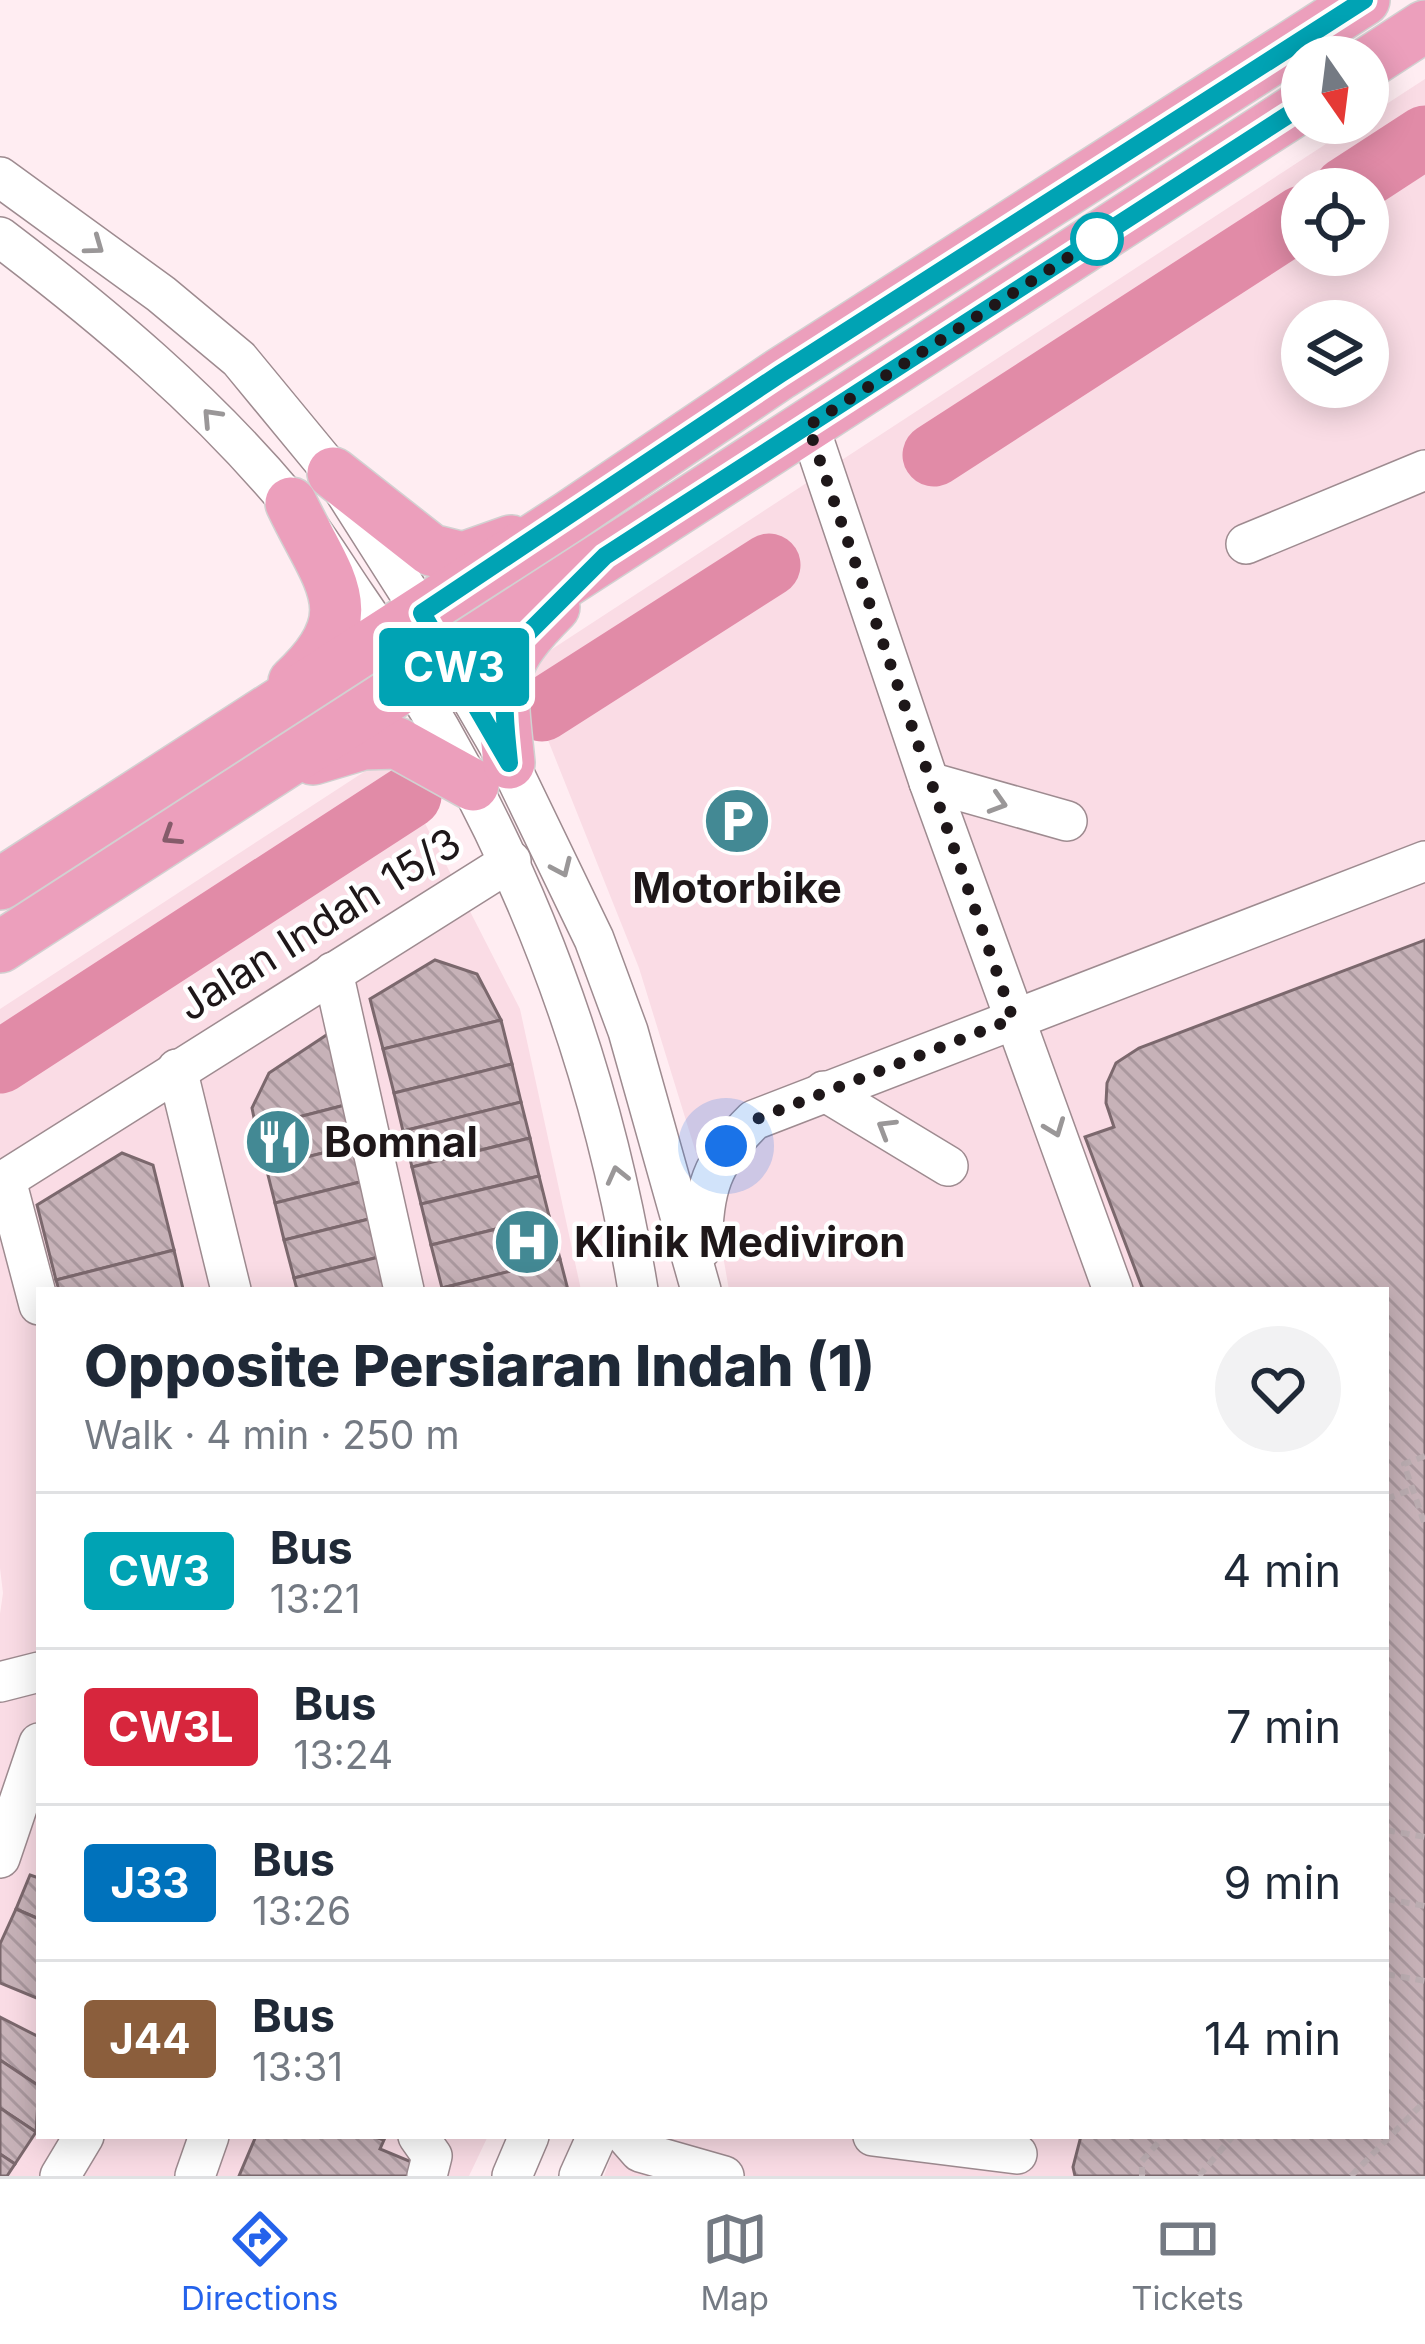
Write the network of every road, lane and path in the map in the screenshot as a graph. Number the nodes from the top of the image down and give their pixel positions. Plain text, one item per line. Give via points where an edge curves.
1 (1364, 0) edge
2 (1425, 26) edge
3 (1389, 49) edge
4 (1281, 120) edge
5 (0, 177) edge
6 (0, 237) edge
7 (808, 426) junction
8 (1423, 471) edge
9 (333, 473) junction
10 (291, 502) junction
11 (570, 516) junction
12 (1246, 544) dead end
13 (605, 556) junction
14 (403, 625) junction
15 (430, 669) junction
16 (245, 728) junction
17 (270, 772) junction
18 (491, 774) junction
19 (929, 782) junction
20 (1067, 821) dead end
21 (511, 861) junction
22 (1425, 861) edge
23 (0, 884) edge
24 (0, 946) edge
25 (333, 972) junction
26 (1013, 1019) junction
27 (177, 1069) junction
28 (824, 1090) junction
29 (948, 1166) dead end
30 (3, 1182) edge
31 (701, 1286) edge
32 (230, 1287) edge
33 (403, 1287) edge
34 (638, 1287) edge
35 (1112, 1287) edge
36 (36, 1295) edge
37 (1425, 1456) edge
38 (1413, 1489) junction
39 (1389, 1497) edge
40 (1425, 1525) edge
41 (36, 1752) edge
42 (1389, 1831) edge
43 (1425, 1837) edge
44 (0, 1858) edge
45 (1389, 1899) edge
46 (1425, 1906) edge
47 (1389, 1974) edge
48 (1425, 1981) edge
49 (1425, 2101) edge
50 (1389, 2138) edge
51 (82, 2139) edge
52 (208, 2139) edge
53 (420, 2139) edge
54 (528, 2139) edge
55 (596, 2139) edge
56 (629, 2139) edge
57 (895, 2139) edge
58 (1161, 2139) edge
59 (1230, 2139) edge
60 (1388, 2139) edge
61 (1015, 2155) edge
62 (60, 2176) edge
63 (194, 2176) edge
64 (428, 2176) edge
65 (512, 2176) edge
66 (579, 2176) edge
67 (724, 2176) edge
68 (1142, 2176) edge
69 (1198, 2176) edge
70 (1352, 2176) edge

1 - 11 main road
2 - 3 main road
4 - 7 main road
5 -> 9 street via 239,359
10 -> 6 street via 194,398
7 - 13 main road
7 - 19 street
8 - 12 street
9 - 11 main road via 446,556 483,554
9 - 14 street
10 - 14 street
10 - 16 main road via 336,599 337,620 325,651
11 - 14 main road
13 - 15 main road
13 - 18 main road via 518,643
14 - 15 street
14 - 16 main road
15 - 17 main road
15 - 18 street
16 - 23 main road
17 - 18 main road via 378,742
17 -> 24 main road
18 - 21 street
18 -> 31 street via 554,850 608,976
19 -> 20 street
19 - 26 street
21 - 25 street, Jalan Indah 15/3
34 -> 21 street via 596,1090
22 - 26 street
25 - 27 street, Jalan Indah 15/3
25 - 33 street
26 - 28 street
26 -> 35 street
27 - 30 street, Jalan Indah 15/3
27 - 32 street, Jalan Indah 15/3
29 -> 28 street
28 - 31 street via 754,1120 726,1146 708,1179
30 - 36 street
37 - 38 path via 1404,1464
38 - 39 path
38 - 40 path
41 - 44 street
42 - 43 path
45 - 46 path
47 - 48 path
49 - 50 path
51 - 62 street
52 - 63 street
53 - 64 street via 431,2156
54 - 65 street
55 - 66 street
56 - 67 street via 640,2152
57 - 61 street
58 - 68 path via 1142,2161
59 - 69 path
60 - 70 path

